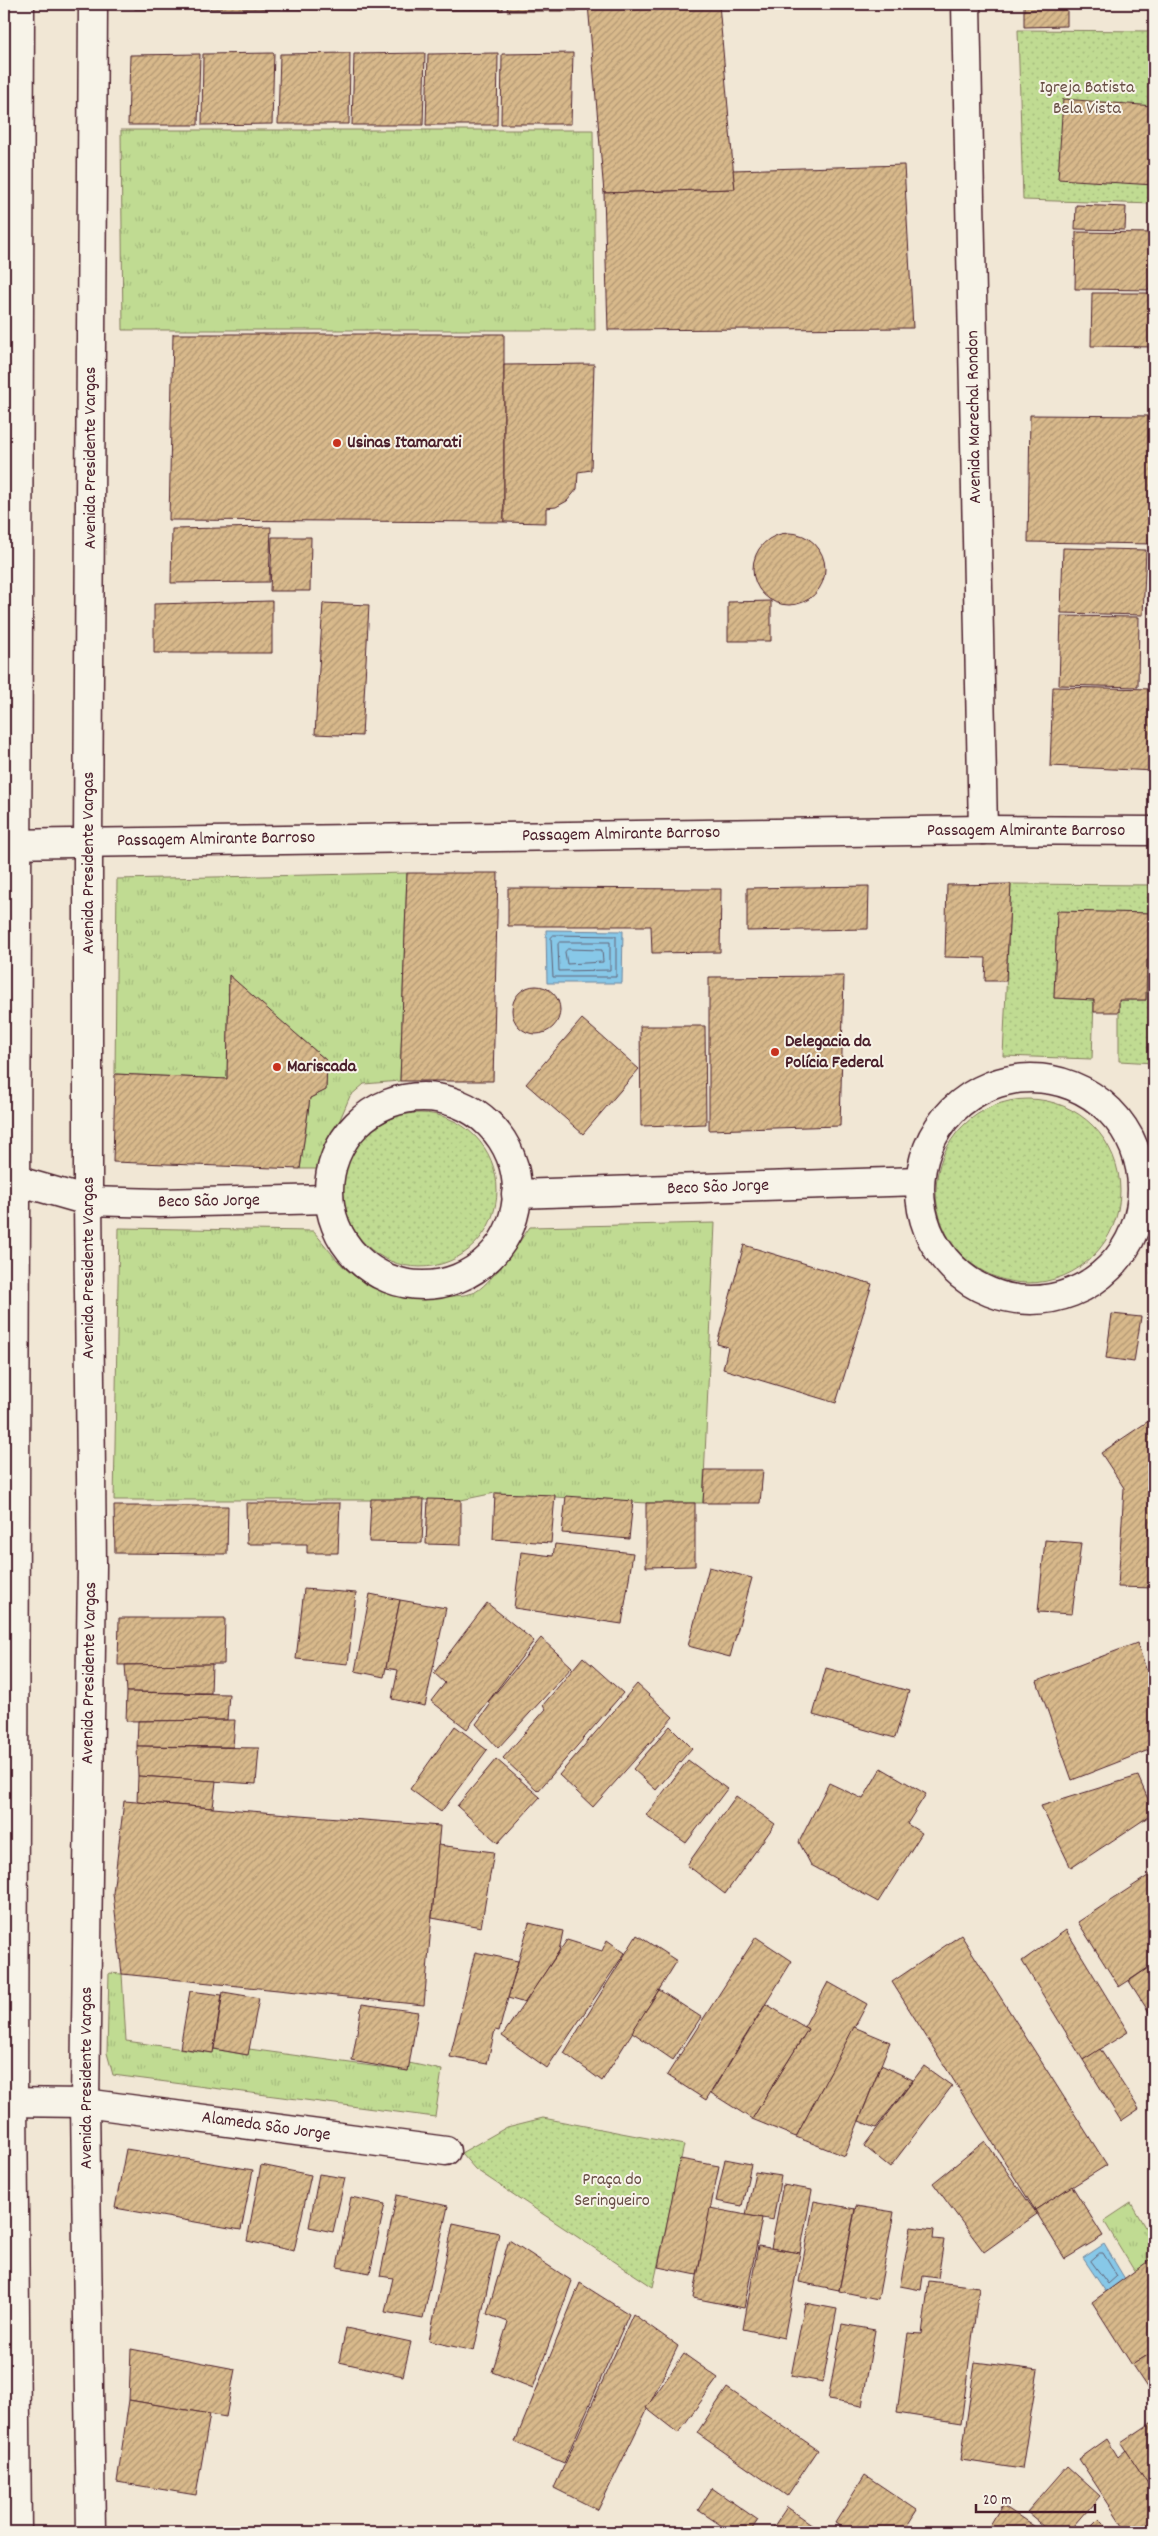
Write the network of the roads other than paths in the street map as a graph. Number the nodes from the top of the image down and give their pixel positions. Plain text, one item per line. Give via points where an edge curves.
1 (20, 4) edge
2 (93, 4) edge
3 (966, 4) edge
4 (983, 830) junction
5 (1154, 831) edge
6 (88, 841) junction
7 (11, 843) edge
8 (11, 1178) edge
9 (920, 1181) junction
10 (516, 1194) junction
11 (329, 1200) junction
12 (88, 1202) junction
13 (9, 2102) edge
14 (85, 2103) junction
15 (446, 2151) dead end
16 (17, 2532) edge
17 (91, 2532) edge

1 - 7 street
2 - 6 street, Avenida Presidente Vargas
3 - 4 street, Avenida Marechal Rondon
4 - 5 street, Passagem Almirante Barroso
4 - 6 street, Passagem Almirante Barroso
6 - 7 street, Passagem Almirante Barroso
6 - 12 street, Avenida Presidente Vargas
7 - 8 street
8 - 12 street, Beco São Jorge
8 - 13 street
9 - 9 street via 922,1216 929,1233 936,1249 960,1276 990,1294 1034,1301 1057,1298 1087,1285 1112,1265 1131,1238 1140,1206 1139,1166 1132,1142 1114,1115 1089,1094 1060,1081 1027,1077 996,1083 966,1098 943,1121 927,1149
9 - 10 street, Beco São Jorge
10 - 11 street via 516,1210 505,1238 487,1262 462,1278 433,1286 403,1284 375,1273 352,1254 336,1229
10 - 11 street via 517,1181 510,1152 494,1128 471,1109 444,1098 414,1097 386,1104 361,1120 342,1143 331,1170
11 - 12 street, Beco São Jorge
12 - 14 street, Avenida Presidente Vargas via 92,1566
13 - 14 street, Alameda São Jorge
13 - 16 street
14 - 15 street, Alameda São Jorge
14 - 17 street, Avenida Presidente Vargas

